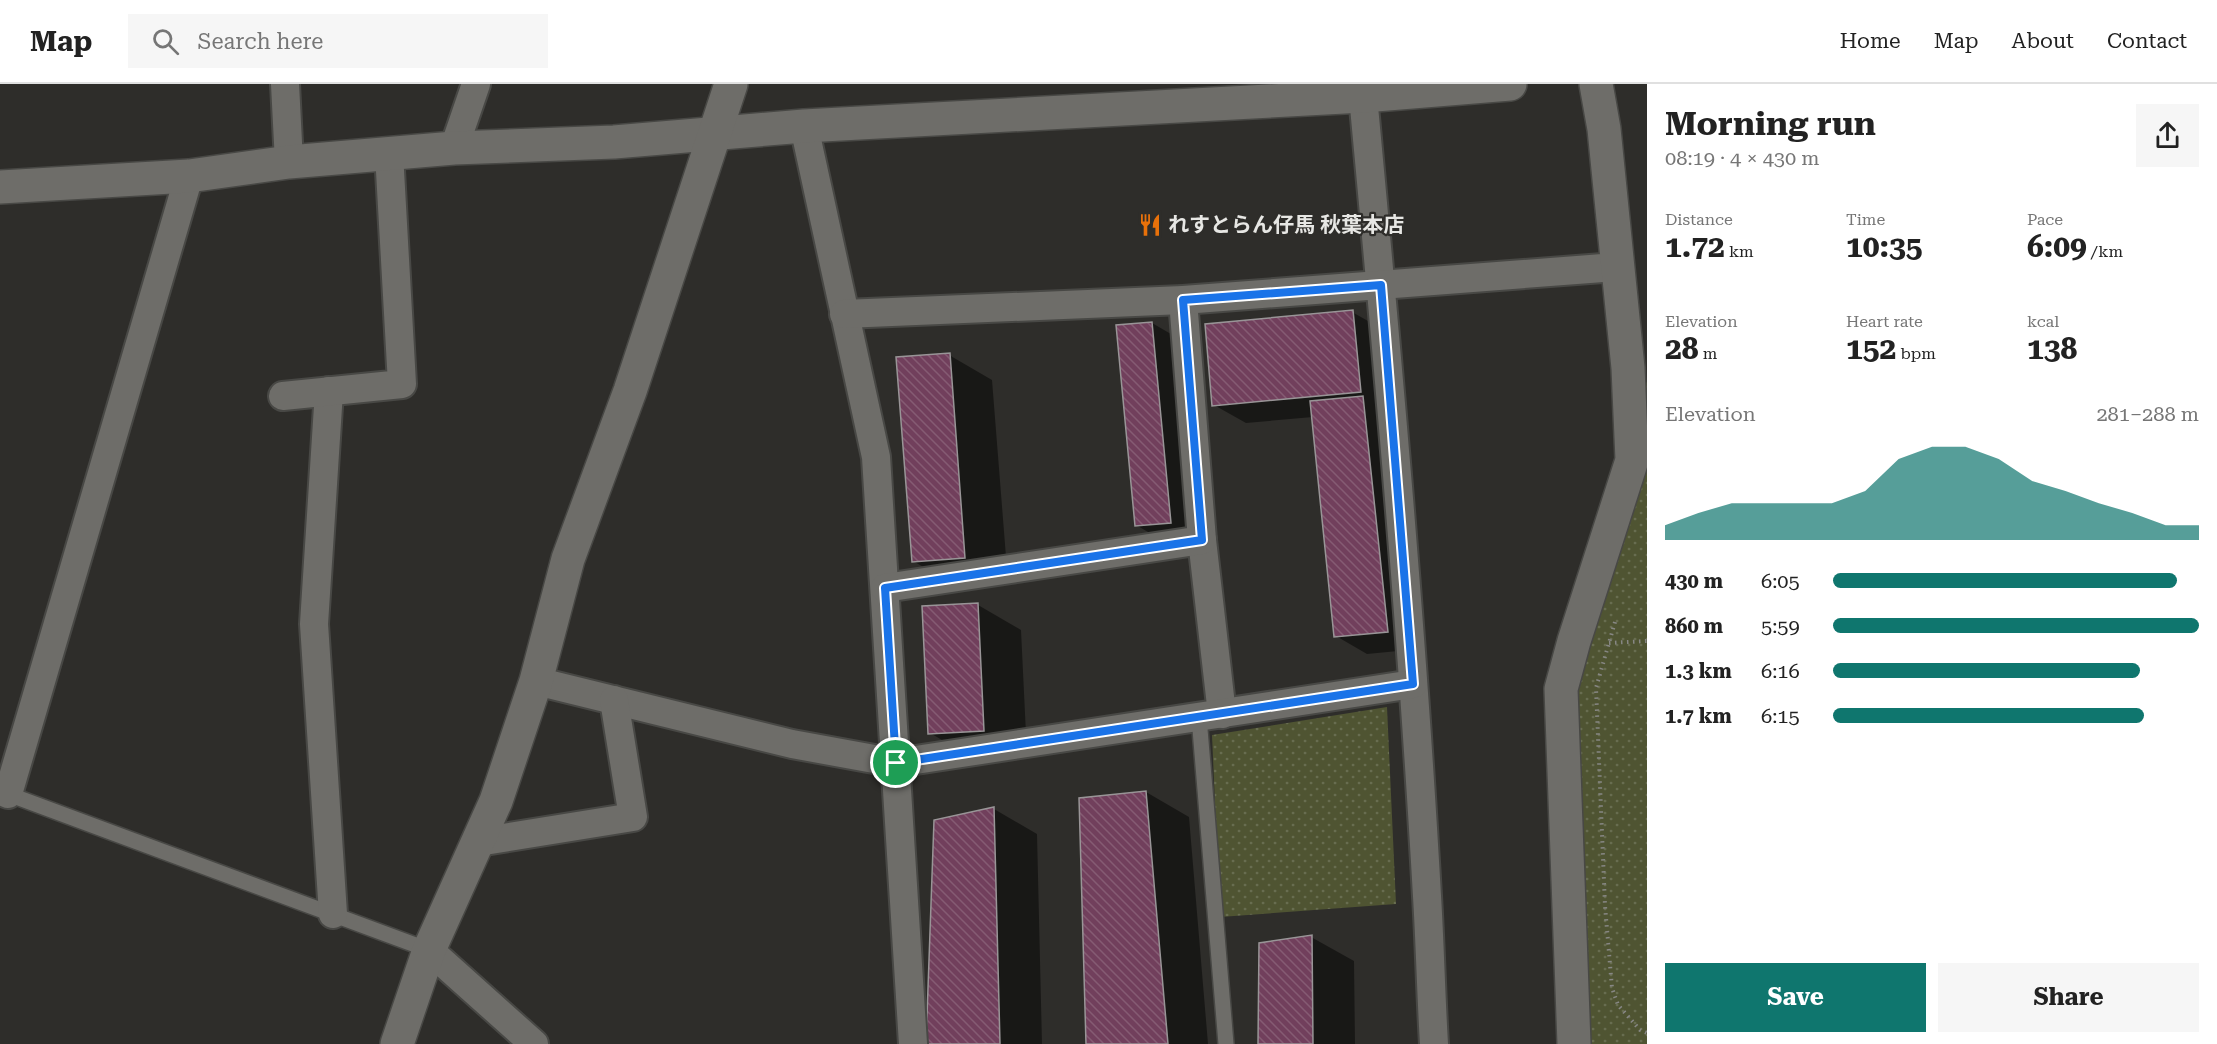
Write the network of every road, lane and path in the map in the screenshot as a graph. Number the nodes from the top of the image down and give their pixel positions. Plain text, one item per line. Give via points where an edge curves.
1 (285, 84) edge
2 (476, 84) edge
3 (731, 84) edge
4 (1510, 84) edge
5 (1596, 84) edge
6 (1364, 96) junction
7 (804, 126) junction
8 (715, 133) junction
9 (454, 148) junction
10 (389, 153) junction
11 (289, 162) junction
12 (189, 176) junction
13 (0, 187) edge
14 (1616, 267) junction
15 (1381, 285) junction
16 (1183, 300) junction
17 (844, 314) junction
18 (1637, 367) edge
19 (329, 391) junction
20 (283, 396) dead end
21 (1202, 540) junction
22 (885, 588) junction
23 (1619, 611) dead end
24 (1574, 641) junction
25 (1647, 641) edge
26 (1609, 643) junction
27 (536, 681) junction
28 (1413, 684) junction
29 (614, 700) junction
30 (1210, 715) junction
31 (896, 763) junction
32 (4, 792) edge
33 (478, 842) junction
34 (333, 915) junction
35 (429, 950) junction
36 (1647, 1032) edge
37 (397, 1044) edge
38 (534, 1044) edge
39 (913, 1044) edge
40 (1226, 1044) edge
41 (1434, 1044) edge
42 (1574, 1044) edge

1 - 11 street
2 - 9 street
3 - 8 street
4 - 6 street
5 - 14 street via 1604,129
6 - 7 street
6 - 15 street
7 - 8 street
7 - 17 street
8 - 9 street via 614,142
8 - 27 street via 630,391 568,559
9 - 10 street
10 - 11 street
10 - 19 street via 402,384
11 - 12 street
12 - 13 street
12 - 32 street
14 - 15 street
14 - 18 street
15 - 16 street
15 - 28 street
16 - 17 street
16 - 21 street
17 - 22 street via 876,457
18 - 24 street via 1632,460
19 - 20 street
19 - 34 street via 314,624
21 - 22 street
21 - 30 street
22 - 31 street
23 - 26 path
24 - 26 path
24 - 42 street via 1562,689
25 - 26 path
26 - 36 path via 1596,688 1612,988 1618,1005 1640,1030
27 - 29 street
27 - 33 street via 496,801
28 - 30 street
28 - 41 street
29 - 31 street via 792,744
29 - 33 street via 633,818
30 - 31 street
30 - 40 lane
31 - 39 street
32 - 34 lane
33 - 35 street
34 - 35 lane
35 - 37 street
35 - 38 street

